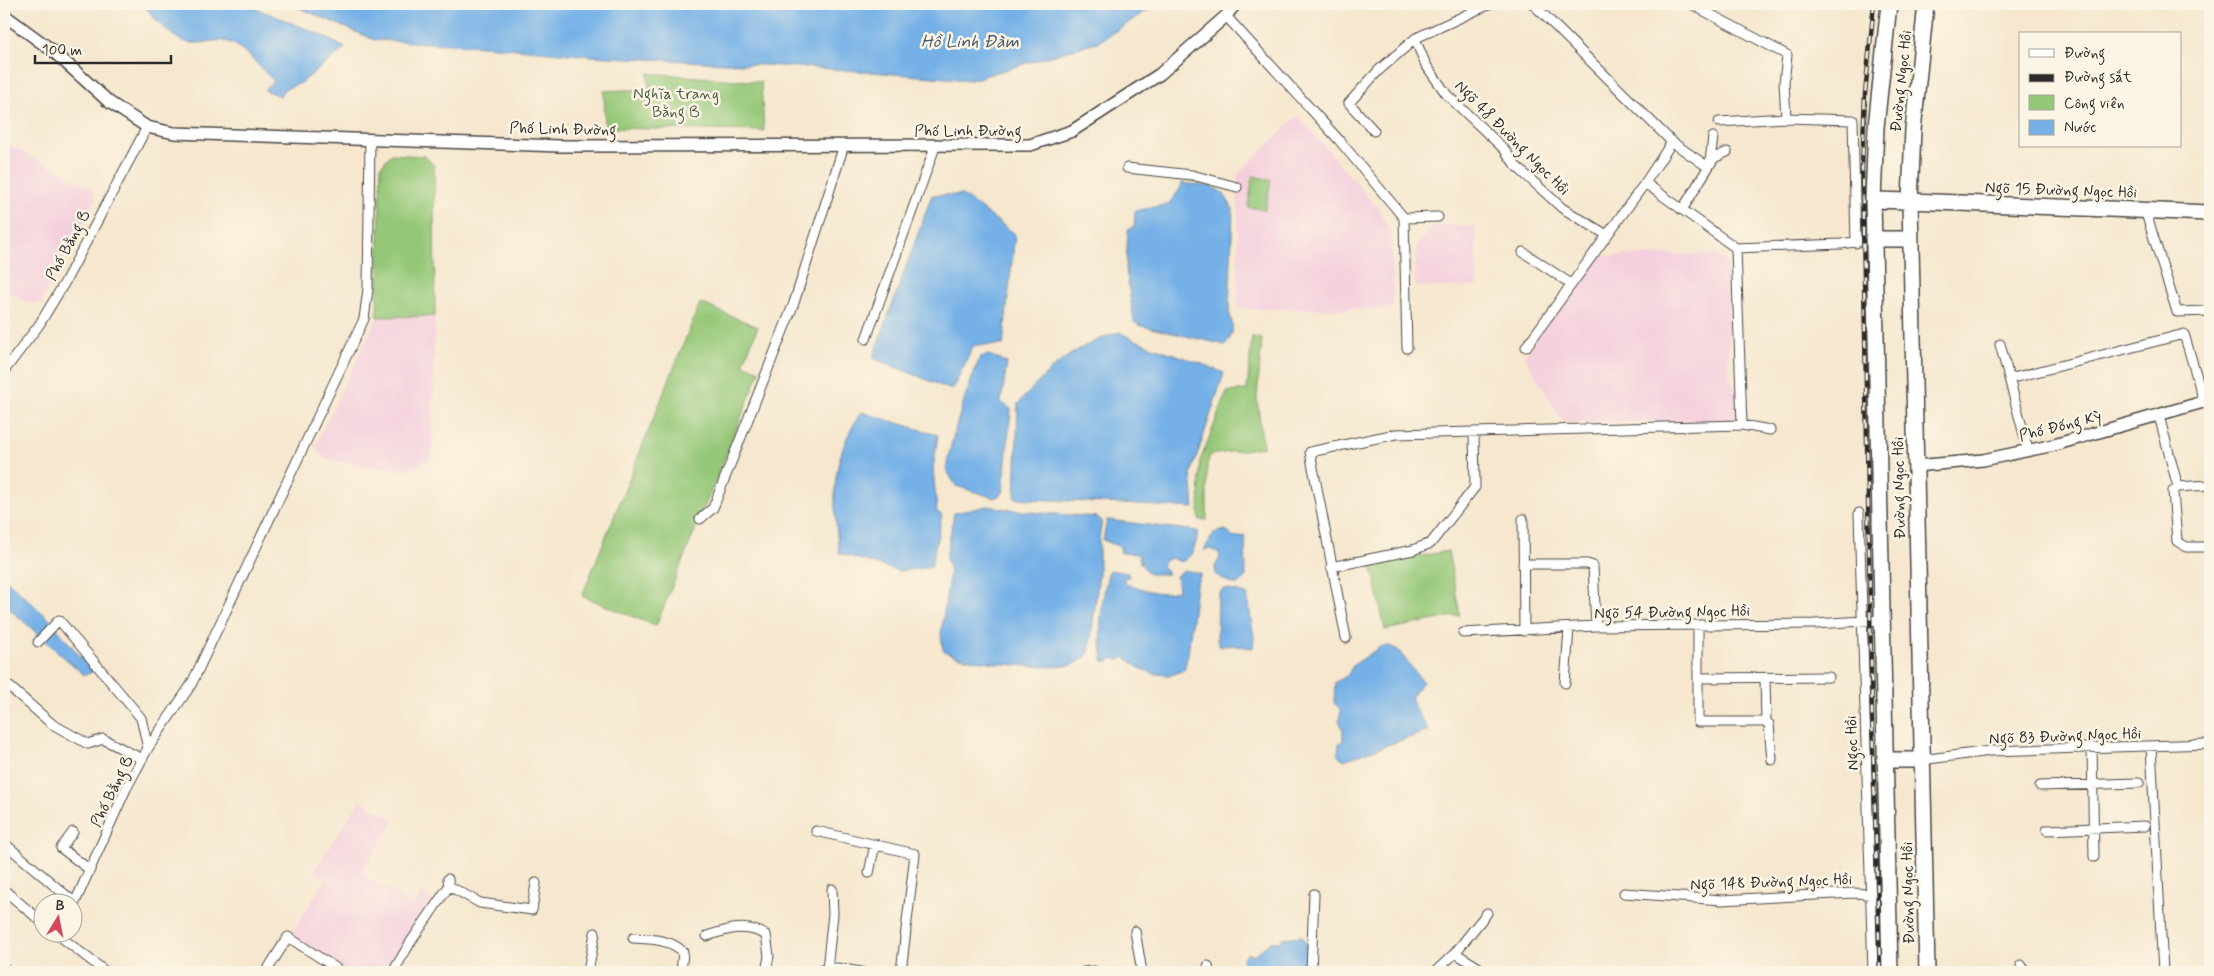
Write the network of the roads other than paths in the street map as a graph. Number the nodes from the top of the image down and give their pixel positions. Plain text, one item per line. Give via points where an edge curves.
1 (1235, 4) edge
2 (1490, 4) edge
3 (1533, 4) edge
4 (1691, 4) edge
5 (1889, 4) edge
6 (1926, 4) edge
7 (4, 15) edge
8 (1226, 16) junction
9 (1415, 39) junction
10 (1786, 118) junction
11 (1719, 122) dead end
12 (147, 127) junction
13 (1374, 131) dead end
14 (1714, 137) dead end
15 (370, 139) junction
16 (1672, 142) junction
17 (844, 145) junction
18 (936, 147) junction
19 (1727, 152) dead end
20 (1711, 162) junction
21 (1127, 168) dead end
22 (1646, 180) junction
23 (1237, 187) dead end
24 (1873, 200) junction
25 (1910, 201) junction
26 (1682, 210) junction
27 (2146, 210) junction
28 (2210, 213) edge
29 (1438, 217) dead end
30 (1404, 218) junction
31 (1607, 235) junction
32 (1910, 239) junction
33 (1874, 240) junction
34 (1856, 243) junction
35 (1736, 248) junction
36 (1523, 252) dead end
37 (1571, 284) junction
38 (2210, 311) edge
39 (866, 339) dead end
40 (2000, 344) dead end
41 (1407, 348) dead end
42 (1526, 348) dead end
43 (4, 371) edge
44 (2009, 379) junction
45 (2207, 401) edge
46 (2158, 416) junction
47 (1742, 425) junction
48 (1770, 430) dead end
49 (1474, 432) junction
50 (2028, 450) junction
51 (1915, 466) junction
52 (2210, 485) edge
53 (2178, 488) junction
54 (1859, 513) dead end
55 (700, 519) dead end
56 (1522, 519) dead end
57 (2210, 546) edge
58 (1523, 564) junction
59 (1331, 567) junction
60 (1882, 620) junction
61 (1862, 622) junction
62 (1596, 626) junction
63 (1698, 626) junction
64 (1569, 629) junction
65 (1524, 631) junction
66 (1462, 633) dead end
67 (1346, 638) dead end
68 (39, 641) dead end
69 (1829, 676) dead end
70 (1698, 678) junction
71 (1765, 678) junction
72 (4, 682) edge
73 (1565, 683) dead end
74 (1766, 722) junction
75 (2210, 744) edge
76 (2151, 747) junction
77 (148, 748) junction
78 (2092, 748) junction
79 (142, 759) junction
80 (1772, 760) dead end
81 (1884, 760) junction
82 (1921, 760) junction
83 (2139, 783) dead end
84 (2092, 784) junction
85 (2040, 786) dead end
86 (2145, 826) dead end
87 (816, 830) dead end
88 (2047, 830) dead end
89 (2094, 830) junction
90 (73, 832) dead end
91 (4, 843) edge
92 (875, 844) junction
93 (2094, 857) dead end
94 (90, 870) junction
95 (870, 873) dead end
96 (536, 883) dead end
97 (832, 889) dead end
98 (4, 890) edge
99 (1624, 893) dead end
100 (61, 894) edge
101 (79, 894) edge
102 (1314, 894) dead end
103 (1870, 894) junction
104 (1888, 896) junction
105 (32, 914) edge
106 (1487, 914) dead end
107 (1135, 930) dead end
108 (595, 934) dead end
109 (707, 936) dead end
110 (633, 938) dead end
111 (72, 944) edge
112 (1455, 953) junction
113 (824, 971) edge
114 (106, 972) edge
115 (266, 972) edge
116 (342, 972) edge
117 (393, 972) edge
118 (588, 972) edge
119 (681, 972) edge
120 (766, 972) edge
121 (861, 972) edge
122 (901, 972) edge
123 (1142, 972) edge
124 (1311, 972) edge
125 (1435, 972) edge
126 (1486, 972) edge
127 (1873, 972) edge
128 (1890, 972) edge
129 (1926, 972) edge
130 (2163, 972) edge

1 - 8 street, Phố Linh Đường
2 - 9 street
3 - 16 street
4 - 10 street via 1787,55 1784,83
5 - 24 main road, Đường Ngọc Hồi via 1876,126
6 - 25 main road, Đường Ngọc Hồi via 1913,122
7 - 12 street, Phố Linh Đường via 53,51 109,102
8 - 18 street, Phố Linh Đường via 1160,74 1072,131 1030,145
8 - 30 street via 1339,140
9 - 13 street via 1378,70 1349,103
9 - 31 street, Ngõ 48 Đường Ngọc Hồi via 1426,65 1447,95 1504,149 1516,166 1562,208
10 - 11 street
10 - 34 street via 1852,120
12 - 15 street, Phố Linh Đường via 174,134
12 - 43 street, Phố Bằng B via 65,282 39,325
14 - 20 street
15 - 17 street, Phố Linh Đường via 560,146
15 - 77 street via 368,289 364,319 191,685
16 - 20 street
16 - 22 street
17 - 18 street, Phố Linh Đường
17 - 55 street via 776,351 713,508
18 - 39 street
19 - 20 street
20 - 26 street
21 - 23 street via 1192,175
22 - 26 street
22 - 31 street
24 - 25 main road, Ngõ 15 Đường Ngọc Hồi
24 - 33 main road, Đường Ngọc Hồi
25 - 27 main road, Ngõ 15 Đường Ngọc Hồi
25 - 32 main road, Đường Ngọc Hồi
26 - 35 street
27 - 28 main road, Ngõ 15 Đường Ngọc Hồi
27 - 38 street via 2177,312
29 - 30 street
30 - 41 street
31 - 37 street
32 - 33 main road
32 - 51 main road, Đường Ngọc Hồi
33 - 34 street
33 - 60 main road, Đường Ngọc Hồi
34 - 35 street
35 - 47 street
36 - 37 street
37 - 42 street
40 - 44 street
44 - 45 street via 2184,334
44 - 50 street
45 - 46 street, Phố Đống Kỳ
46 - 50 street, Phố Đống Kỳ
46 - 53 street
47 - 48 street
47 - 49 street
49 - 59 street via 1475,487 1431,543 1413,550
49 - 59 street via 1396,434 1310,452
50 - 51 street, Phố Đống Kỳ via 1983,460
51 - 82 main road, Đường Ngọc Hồi
52 - 53 street
53 - 57 street via 2173,491 2177,541 2186,547
54 - 61 street, Ngọc Hồi
56 - 58 street
58 - 62 street via 1593,566
58 - 65 street
59 - 67 street
60 - 61 street, Ngõ 54 Đường Ngọc Hồi
60 - 81 main road, Đường Ngọc Hồi
61 - 63 street, Ngõ 54 Đường Ngọc Hồi
61 - 103 street, Ngọc Hồi
62 - 63 street, Ngõ 54 Đường Ngọc Hồi
62 - 64 street, Ngõ 54 Đường Ngọc Hồi
63 - 70 street
64 - 65 street, Ngõ 54 Đường Ngọc Hồi
64 - 73 street
65 - 66 street, Ngõ 54 Đường Ngọc Hồi
68 - 77 street, Phố Bằng B via 57,622 141,718
69 - 71 street
70 - 71 street
70 - 74 street via 1698,722
71 - 74 street
72 - 79 street via 52,724 88,744 103,739
74 - 80 street via 1769,724
75 - 76 street, Ngõ 83 Đường Ngọc Hồi
76 - 78 street, Ngõ 83 Đường Ngọc Hồi
76 - 130 street
77 - 79 street, Phố Bằng B
78 - 82 street, Ngõ 83 Đường Ngọc Hồi via 1990,751
78 - 84 street
79 - 94 street, Phố Bằng B
81 - 82 main road
81 - 104 main road, Đường Ngọc Hồi
82 - 129 main road, Đường Ngọc Hồi
83 - 84 street
84 - 85 street
84 - 89 street
86 - 89 street
87 - 92 street
88 - 89 street
89 - 93 street
90 - 94 street via 62,848
91 - 100 street
92 - 95 street
92 - 122 street via 915,854
94 - 101 street, Phố Bằng B
96 - 117 street via 532,910 480,903 448,882
97 - 113 street via 833,914
98 - 105 street
99 - 103 street, Ngõ 148 Đường Ngọc Hồi via 1722,900
102 - 124 street
103 - 104 street, Ngõ 148 Đường Ngọc Hồi
103 - 127 street, Ngọc Hồi
104 - 128 main road, Đường Ngọc Hồi
106 - 112 street
107 - 123 street
108 - 118 street
109 - 120 street via 738,926 766,934
110 - 119 street via 659,940 680,948 683,952
111 - 114 street
112 - 125 street
112 - 126 street
113 - 121 street via 836,968
115 - 116 street via 288,937

